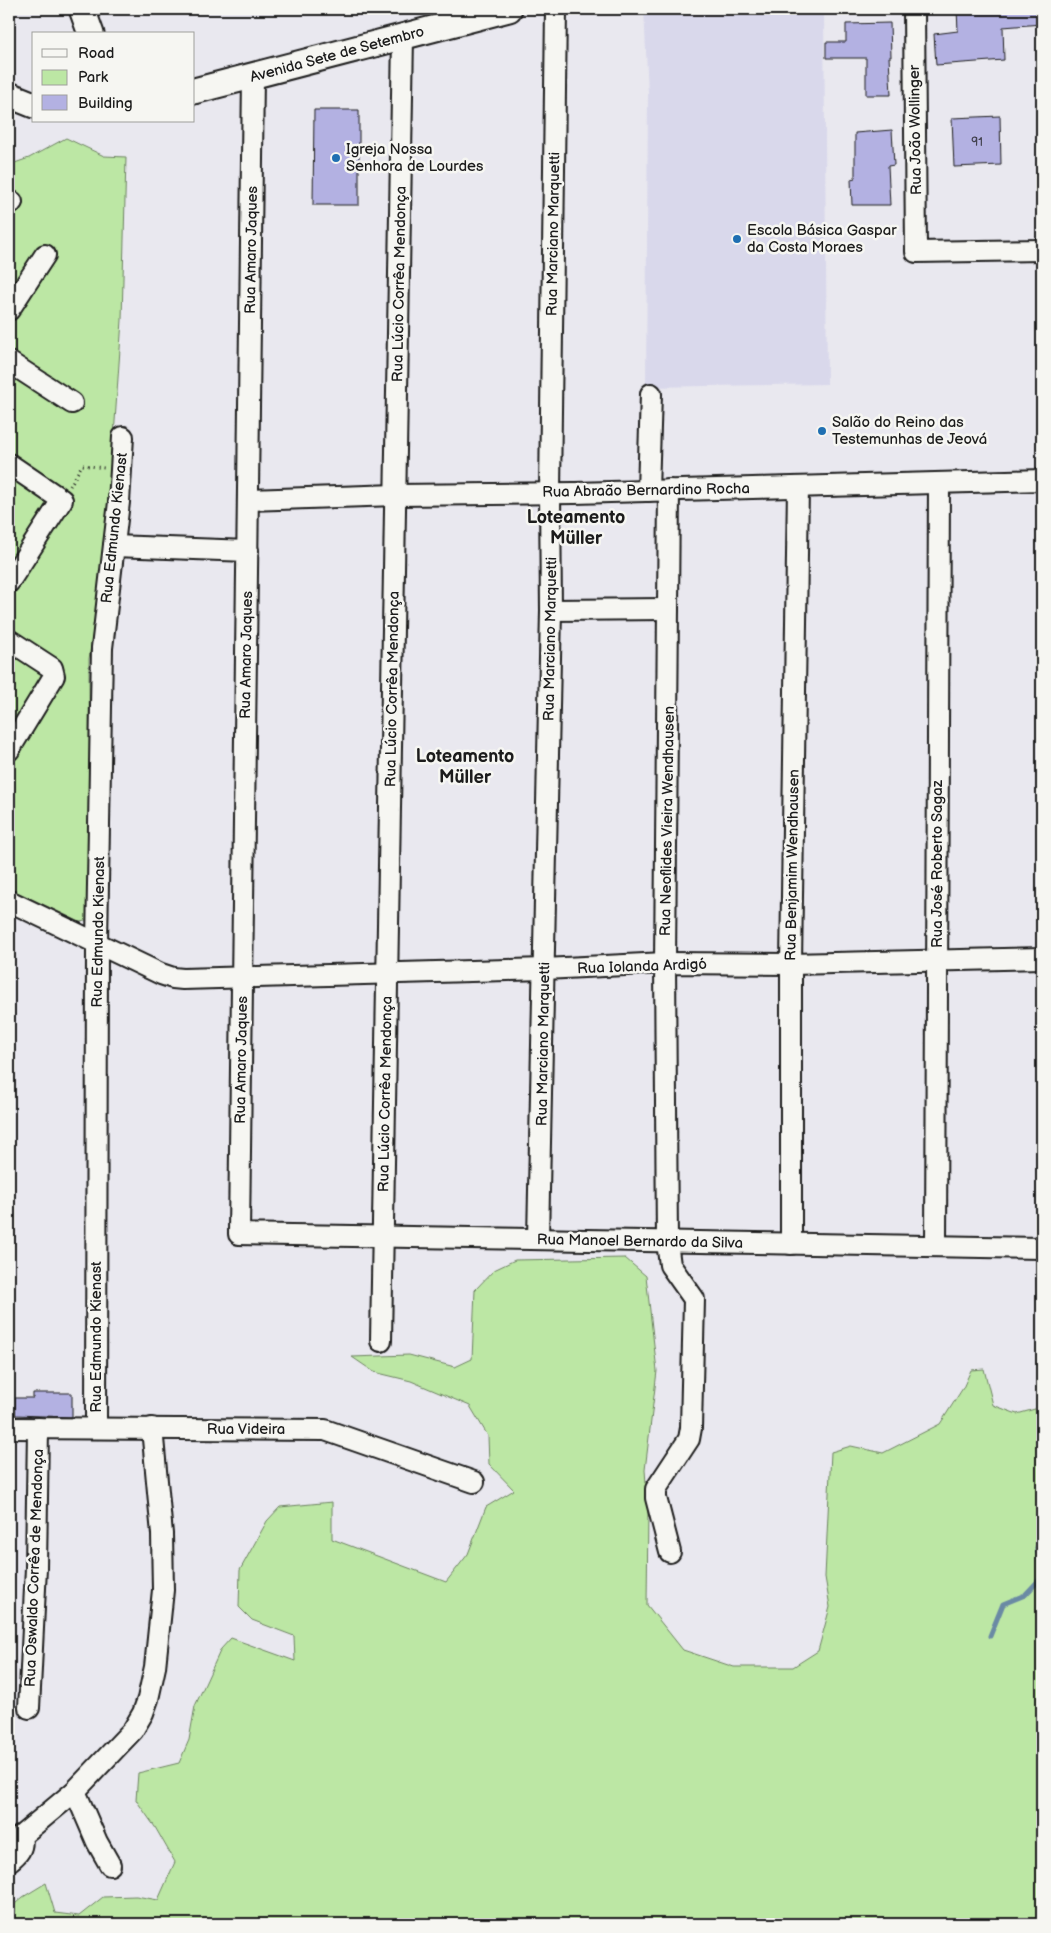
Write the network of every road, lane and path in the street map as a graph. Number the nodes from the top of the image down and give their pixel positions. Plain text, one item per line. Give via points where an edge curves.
1 (82, 9) edge
2 (509, 9) edge
3 (556, 9) edge
4 (914, 9) edge
5 (90, 32) edge
6 (403, 36) junction
7 (253, 76) junction
8 (195, 91) edge
9 (9, 95) edge
10 (32, 104) edge
11 (1042, 250) edge
12 (45, 255) dead end
13 (9, 310) edge
14 (9, 362) edge
15 (651, 394) dead end
16 (72, 403) dead end
17 (123, 437) dead end
18 (9, 464) edge
19 (112, 469) dead end
20 (1042, 480) edge
21 (939, 483) junction
22 (798, 487) junction
23 (669, 490) junction
24 (648, 491) junction
25 (550, 492) junction
26 (396, 495) junction
27 (62, 500) junction
28 (249, 500) junction
29 (114, 546) junction
30 (248, 551) junction
31 (9, 582) edge
32 (668, 609) junction
33 (552, 610) junction
34 (9, 640) edge
35 (9, 750) edge
36 (9, 902) edge
37 (97, 943) junction
38 (1042, 958) edge
39 (936, 960) junction
40 (665, 963) junction
41 (791, 964) junction
42 (544, 969) junction
43 (387, 973) junction
44 (242, 977) junction
45 (239, 1234) joint
46 (383, 1236) junction
47 (538, 1239) junction
48 (667, 1242) junction
49 (791, 1244) junction
50 (936, 1246) junction
51 (1042, 1248) edge
52 (381, 1341) dead end
53 (9, 1428) edge
54 (38, 1428) junction
55 (96, 1428) junction
56 (152, 1428) junction
57 (474, 1482) dead end
58 (670, 1552) dead end
59 (29, 1708) dead end
60 (75, 1791) junction
61 (15, 1830) edge
62 (9, 1861) edge
63 (110, 1865) dead end

1 - 5 main road
2 - 6 main road, Avenida Sete de Setembro
3 - 25 street, Rua Marciano Marquetti
4 - 11 street, Rua João Wollinger via 916,252
6 - 7 main road, Avenida Sete de Setembro
6 - 26 street, Rua Lúcio Corrêa Mendonça
7 - 8 main road, Avenida Sete de Setembro
7 - 28 street, Rua Amaro Jaques
9 - 10 main road
12 - 13 street
14 - 16 street
15 - 24 street
17 - 29 street, Rua Edmundo Kienast
18 - 27 street
19 - 27 path via 82,465
20 - 21 street, Rua Abraão Bernardino Rocha
21 - 22 street, Rua Abraão Bernardino Rocha
21 - 39 street, Rua José Roberto Sagaz
22 - 23 street, Rua Abraão Bernardino Rocha
22 - 41 street, Rua Benjamim Wendhausen
23 - 24 street, Rua Abraão Bernardino Rocha
23 - 32 street, Rua Neoflides Vieira Wendhausen
24 - 25 street, Rua Abraão Bernardino Rocha
25 - 26 street, Rua Abraão Bernardino Rocha
25 - 33 street, Rua Marciano Marquetti
26 - 28 street, Rua Abraão Bernardino Rocha
26 - 43 street, Rua Lúcio Corrêa Mendonça
27 - 31 street
28 - 30 street, Rua Amaro Jaques
29 - 30 street
29 - 37 street, Rua Edmundo Kienast via 102,648
30 - 44 street, Rua Amaro Jaques
32 - 33 street
32 - 40 street, Rua Neoflides Vieira Wendhausen
33 - 42 street, Rua Marciano Marquetti
34 - 35 street via 52,668 54,676
36 - 37 street, Rua Iolanda Ardigó
37 - 44 street, Rua Iolanda Ardigó via 173,978
37 - 55 street, Rua Edmundo Kienast
38 - 39 street, Rua Iolanda Ardigó
39 - 41 street, Rua Iolanda Ardigó
39 - 50 street, Rua José Roberto Sagaz
40 - 41 street, Rua Iolanda Ardigó
40 - 42 street, Rua Iolanda Ardigó
40 - 48 street, Rua Neoflides Vieira Wendhausen
41 - 49 street, Rua Benjamim Wendhausen
42 - 43 street, Rua Iolanda Ardigó
42 - 47 street, Rua Marciano Marquetti
43 - 44 street, Rua Iolanda Ardigó
43 - 46 street, Rua Lúcio Corrêa Mendonça
44 - 45 street, Rua Amaro Jaques
45 - 46 street, Rua Manoel Bernardo da Silva
46 - 47 street, Rua Manoel Bernardo da Silva
46 - 52 street, Rua Lúcio Corrêa Mendonça
47 - 48 street, Rua Manoel Bernardo da Silva
48 - 49 street, Rua Manoel Bernardo da Silva
48 - 58 street, Rua Neoflides Vieira Wendhausen via 670,1264 694,1299 689,1439 656,1489
49 - 50 street, Rua Manoel Bernardo da Silva
50 - 51 street, Rua Manoel Bernardo da Silva
53 - 54 street, Rua Videira
54 - 55 street, Rua Videira
54 - 59 street, Rua Oswaldo Corrêa de Mendonça
55 - 56 street, Rua Videira
56 - 57 street, Rua Videira via 325,1430
56 - 60 street via 162,1534 163,1590 155,1668 143,1713 133,1730
60 - 61 street
60 - 63 street
61 - 62 street via 23,1843 21,1850

